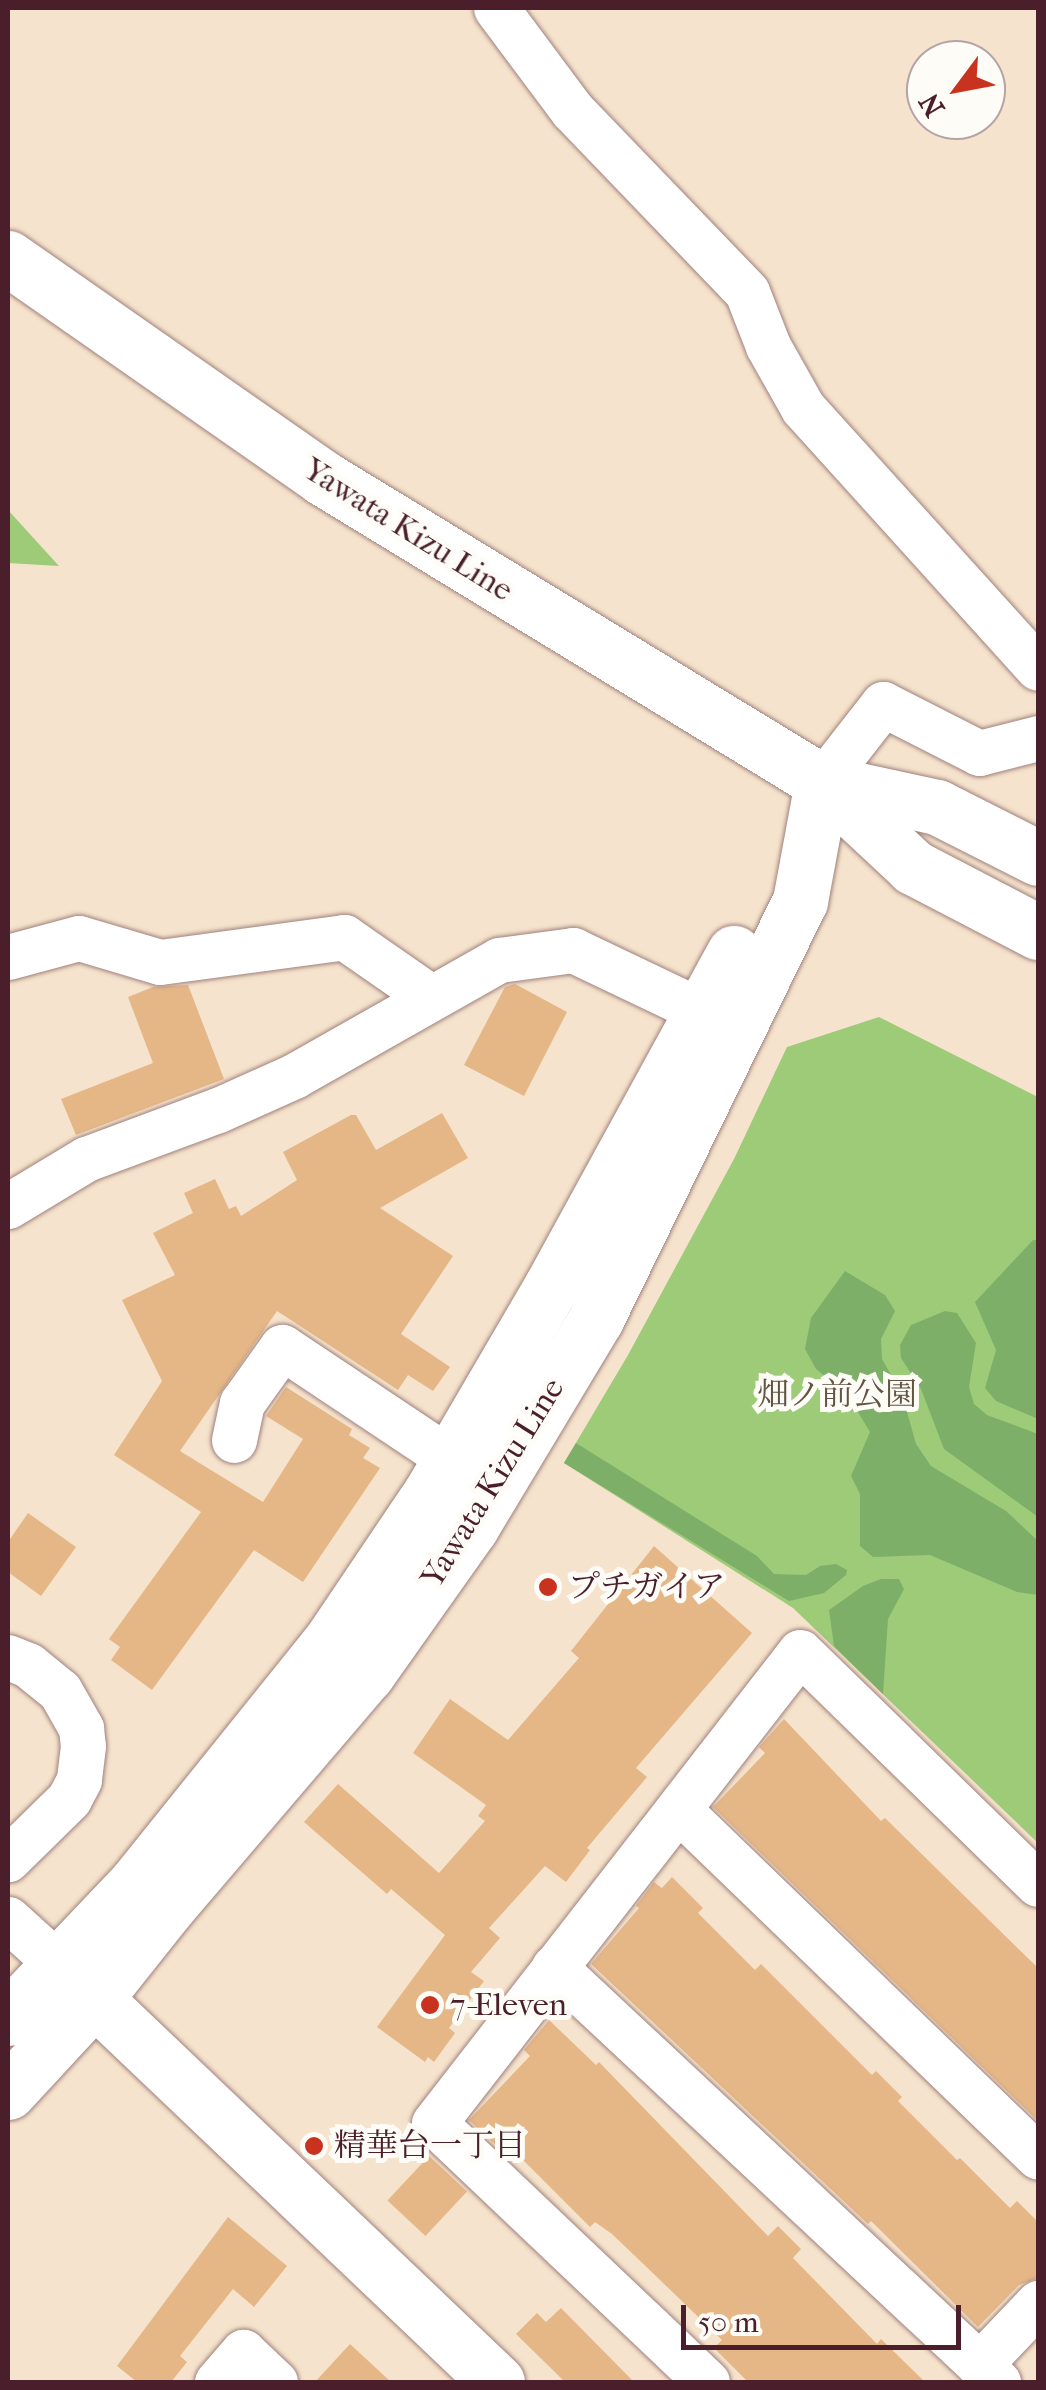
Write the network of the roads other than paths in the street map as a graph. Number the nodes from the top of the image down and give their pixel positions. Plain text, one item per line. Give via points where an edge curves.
1 (496, 8) edge
2 (8, 258) edge
3 (1038, 668) edge
4 (1038, 738) edge
5 (822, 782) junction
6 (1038, 858) edge
7 (1038, 932) edge
8 (8, 958) edge
9 (430, 996) junction
10 (703, 1012) junction
11 (8, 1206) edge
12 (234, 1440) dead end
13 (450, 1459) junction
14 (8, 1657) edge
15 (680, 1810) junction
16 (8, 1859) edge
17 (1038, 1884) edge
18 (8, 1919) edge
19 (554, 1967) junction
20 (78, 1982) junction
21 (8, 2018) edge
22 (8, 2092) edge
23 (1038, 2158) edge
24 (1038, 2303) edge
25 (988, 2374) edge
26 (217, 2382) edge
27 (275, 2382) edge
28 (497, 2382) edge
29 (707, 2382) edge

1 - 3 street via 572,110 747,292 802,408
2 - 5 main road, Yawata Kizu Line via 339,488
4 - 5 street via 980,754 883,704
5 - 6 main road via 937,807
5 - 7 main road via 913,867
5 - 10 main road, Yawata Kizu Line
5 - 20 main road, Yawata Kizu Line via 800,901 596,1320 471,1526 367,1674 166,1909
8 - 9 street via 79,938 160,962 344,938
9 - 10 street via 499,960 574,950
9 - 11 street via 294,1076 86,1159
10 - 13 main road, Yawata Kizu Line
12 - 13 street via 242,1403 282,1347
13 - 20 main road, Yawata Kizu Line via 332,1638 136,1883
14 - 16 street via 60,1691 81,1728 83,1746 69,1800
15 - 17 street via 800,1652
15 - 19 street
15 - 23 street
18 - 20 street
19 - 25 street
19 - 29 street via 434,2123
20 - 21 main road, Yawata Kizu Line
20 - 22 main road, Yawata Kizu Line
20 - 28 main road
24 - 25 street
26 - 27 street via 243,2352

